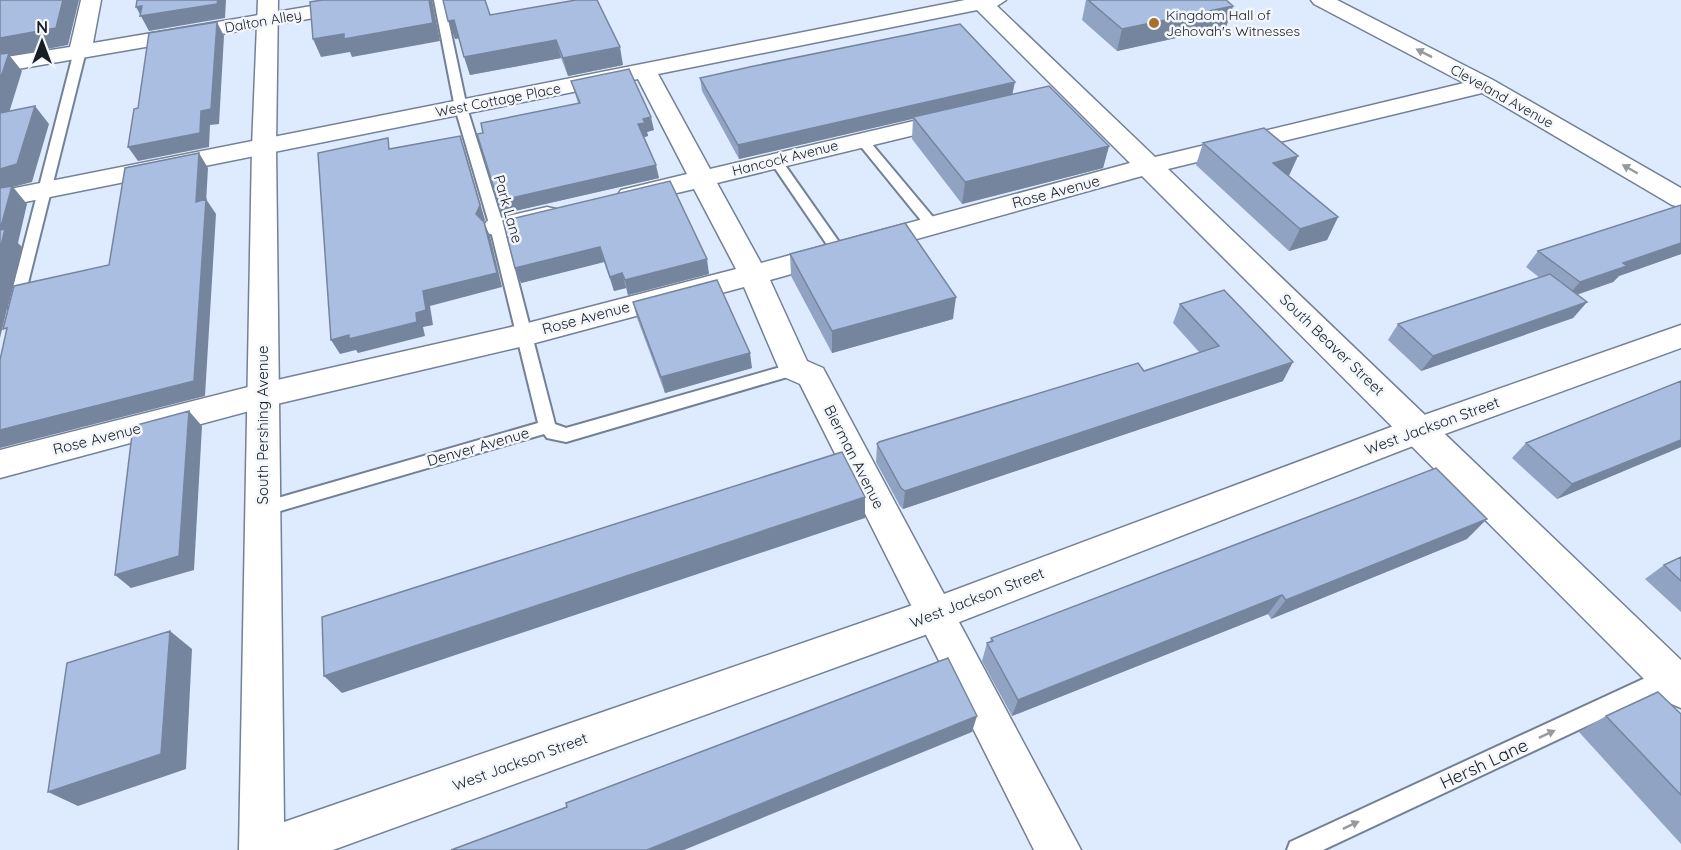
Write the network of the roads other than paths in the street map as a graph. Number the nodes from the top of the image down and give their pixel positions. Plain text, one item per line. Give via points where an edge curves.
1 (91, 0) edge
2 (384, 0) edge
3 (439, 0) edge
4 (1321, 0) edge
5 (986, 1) edge
6 (268, 10) edge
7 (80, 51) junction
8 (0, 65) edge
9 (645, 71) junction
10 (1485, 85) junction
11 (461, 108) junction
12 (977, 114) edge
13 (862, 140) junction
14 (264, 147) junction
15 (777, 161) junction
16 (1149, 166) junction
17 (702, 178) junction
18 (43, 190) junction
19 (0, 199) edge
20 (1681, 199) edge
21 (610, 200) edge
22 (565, 211) edge
23 (933, 226) junction
24 (496, 227) junction
25 (839, 252) junction
26 (753, 275) junction
27 (11, 325) edge
28 (524, 335) junction
29 (1681, 336) edge
30 (795, 369) junction
31 (264, 395) junction
32 (547, 427) junction
33 (1419, 430) junction
34 (0, 464) edge
35 (263, 509) junction
36 (936, 614) junction
37 (1675, 682) edge
38 (262, 850) edge
39 (270, 850) edge
40 (1058, 850) edge
41 (1298, 850) edge

1 - 7 street
2 - 6 street, Dalton Alley
3 - 11 lane, Park Lane
10 -> 4 street, Cleveland Avenue
5 - 9 street, West Cottage Place
5 - 16 street, South Beaver Street via 1060,94
6 - 7 street, Dalton Alley
6 - 14 street, South Pershing Avenue
7 - 8 street, Dalton Alley
7 - 18 lane
9 - 11 street, West Cottage Place
9 - 17 street, Bierman Avenue
10 - 16 street, Rose Avenue
20 -> 10 street, Cleveland Avenue
11 - 14 street, West Cottage Place
11 - 24 lane, Park Lane
12 - 13 street, Hancock Avenue
13 - 15 street, Hancock Avenue
13 - 23 lane
14 - 18 street, West Cottage Place
14 - 31 street, South Pershing Avenue
15 - 17 street, Hancock Avenue
15 - 25 lane
16 - 23 street, Rose Avenue
16 - 33 street, South Beaver Street
17 - 21 street, Hancock Avenue
17 - 26 street, Bierman Avenue
18 - 19 street, West Cottage Place
18 - 27 lane
22 - 24 street
23 - 25 street, Rose Avenue
24 - 28 lane, Park Lane
25 - 26 street, Rose Avenue
26 - 28 street, Rose Avenue
26 - 30 street, Bierman Avenue
28 - 31 street, Rose Avenue
28 - 32 lane, Park Lane
29 - 33 street, West Jackson Street
30 - 32 lane, Denver Avenue via 566,435 553,433
30 - 36 street, Bierman Avenue via 812,376
31 - 34 street, Rose Avenue
31 - 35 street, South Pershing Avenue
32 - 35 lane, Denver Avenue
33 - 36 street, West Jackson Street
33 - 37 street, South Beaver Street
35 - 38 street, South Pershing Avenue
36 - 39 street, West Jackson Street
36 - 40 street, Bierman Avenue
41 -> 37 lane, Hersh Lane

